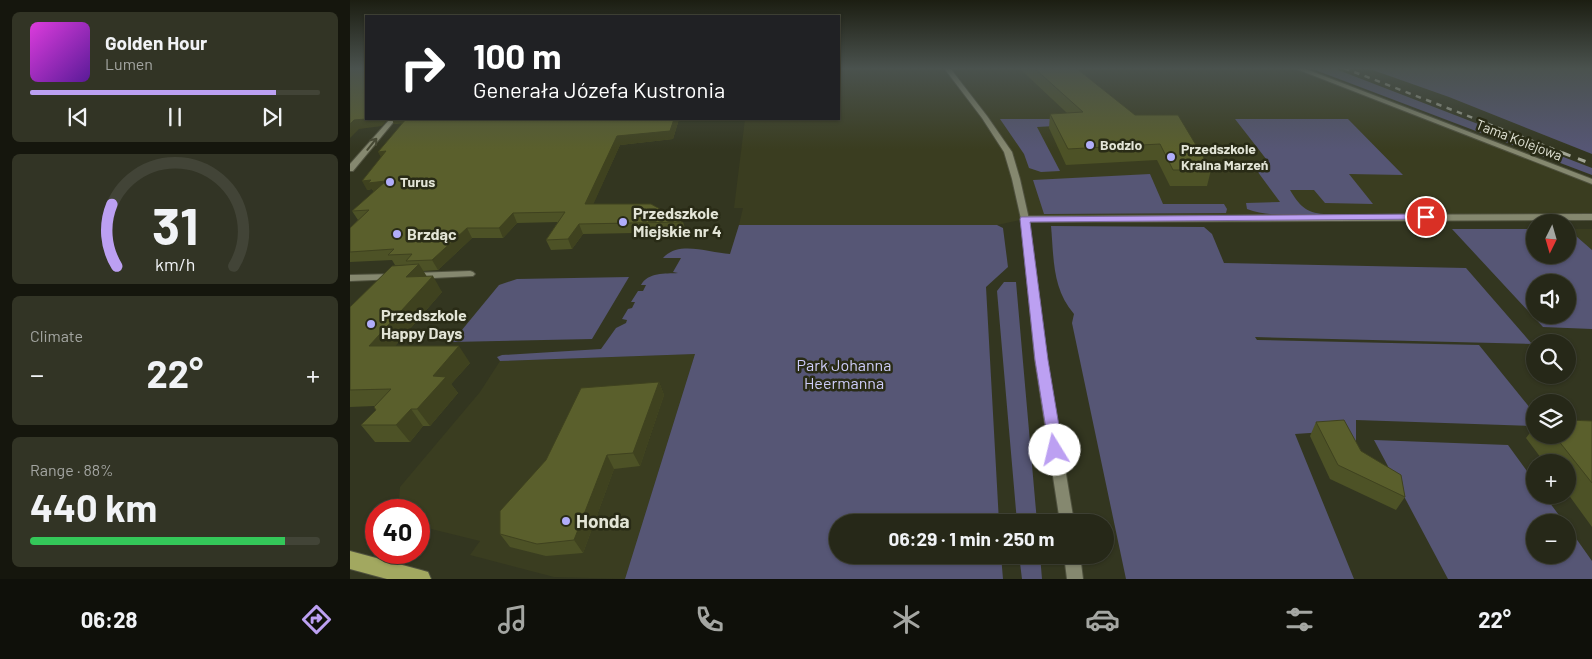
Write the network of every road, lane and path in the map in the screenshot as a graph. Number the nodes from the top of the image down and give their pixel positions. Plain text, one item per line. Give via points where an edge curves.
1 (968, 95) edge
2 (1368, 95) edge
3 (392, 120) edge
4 (350, 169) edge
5 (1592, 182) edge
6 (1592, 217) edge
7 (1025, 219) junction
8 (470, 274) dead end
9 (383, 277) junction
10 (350, 278) edge
11 (370, 290) edge
12 (1065, 514) edge
13 (350, 560) edge
14 (1073, 564) edge
15 (421, 579) edge
16 (1075, 579) edge

1 - 7 street via 1008,152
2 - 5 street, Tama Kolejowa
4 -> 3 street
6 - 7 street
7 - 12 street via 1041,360
8 - 9 street
9 - 10 street
9 - 11 street
13 - 15 main road
14 - 16 street

